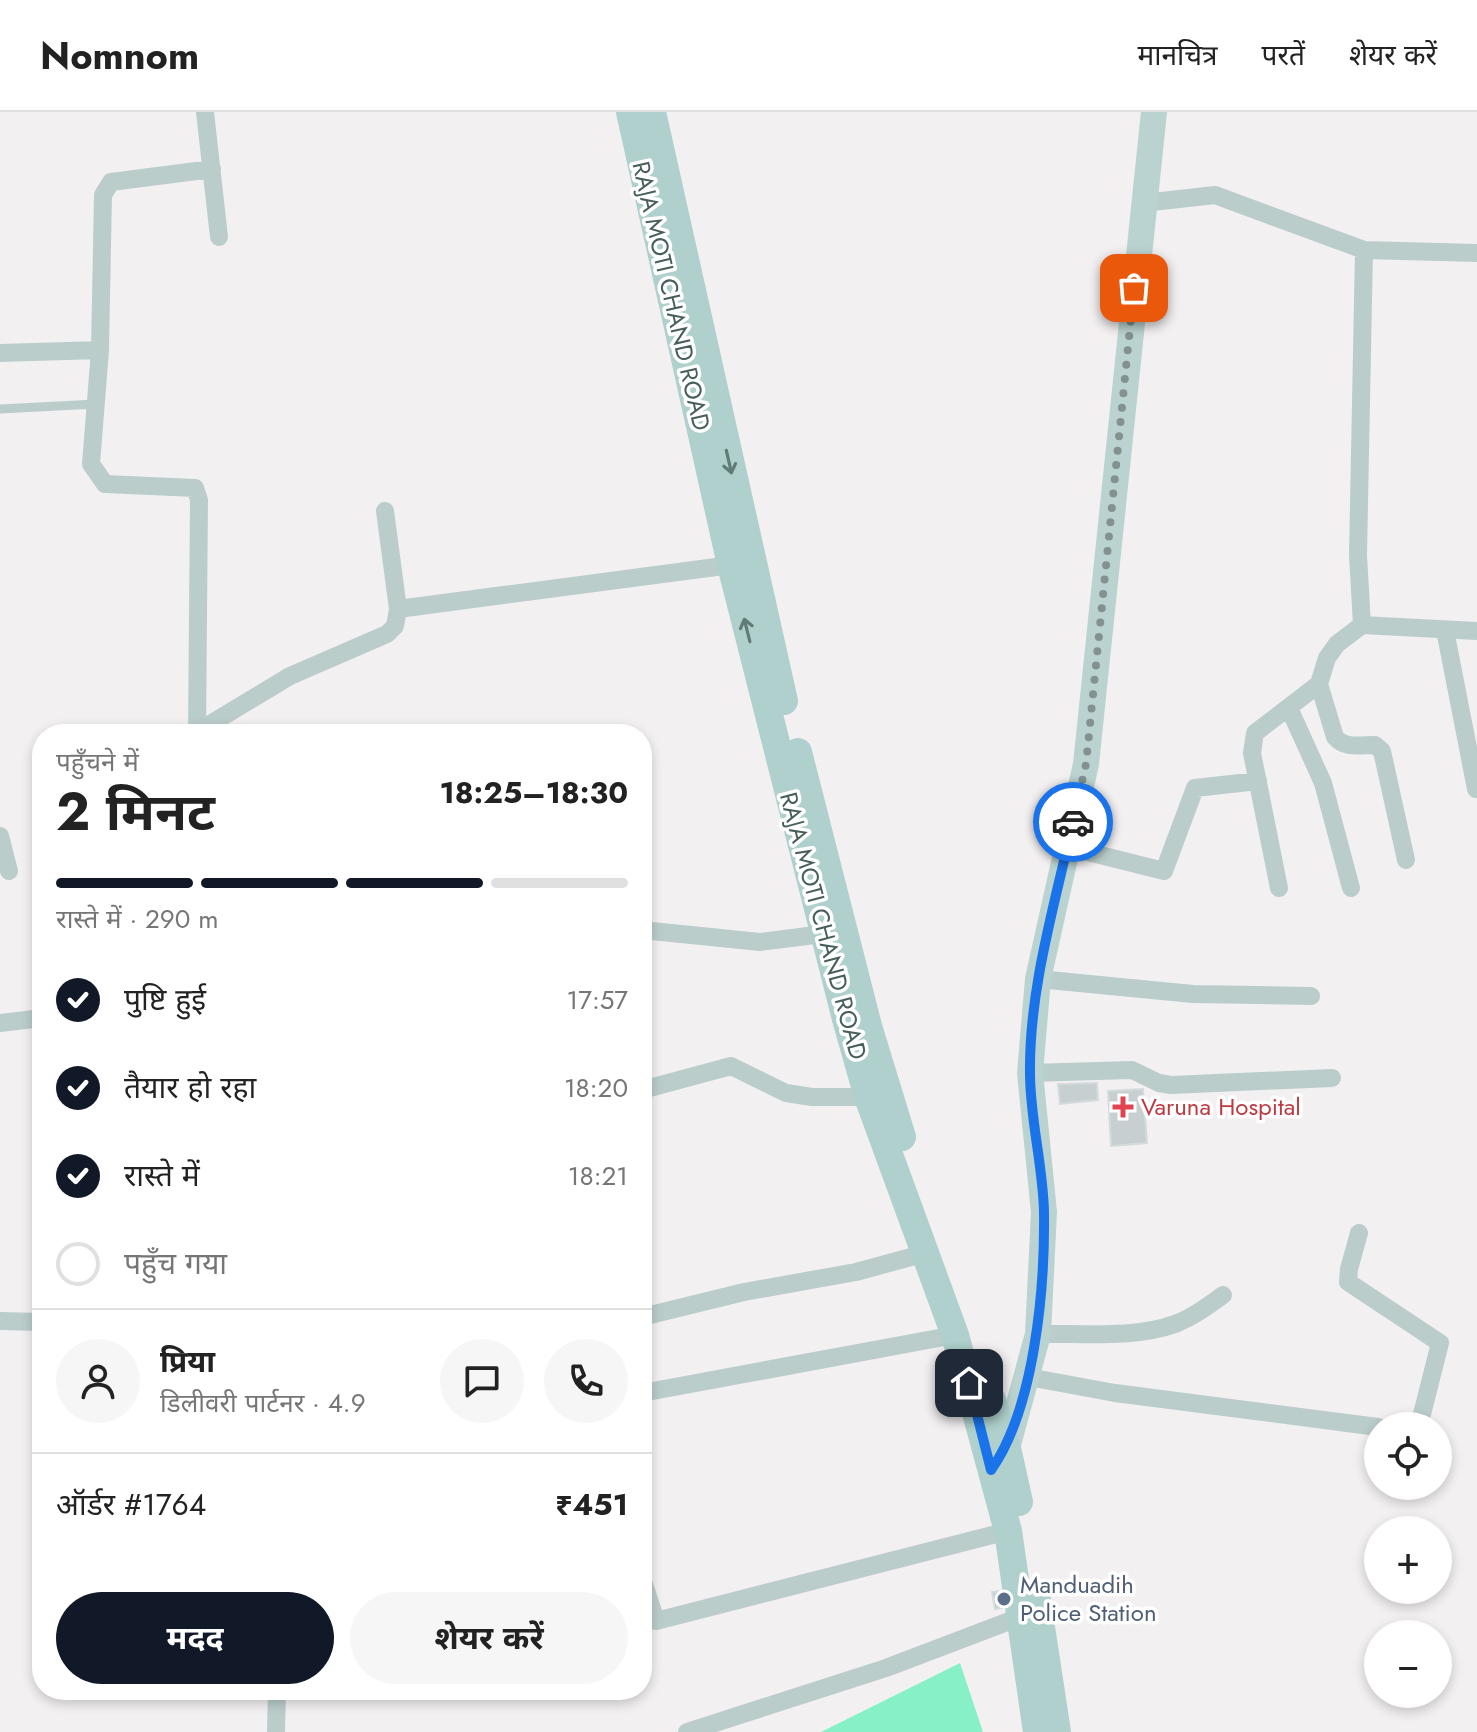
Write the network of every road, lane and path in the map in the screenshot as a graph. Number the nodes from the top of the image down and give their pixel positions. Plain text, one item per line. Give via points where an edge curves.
1 (205, 112) edge
2 (630, 112) edge
3 (652, 112) edge
4 (1154, 112) edge
5 (212, 169) junction
6 (1143, 203) junction
7 (219, 237) dead end
8 (1364, 250) junction
9 (1477, 253) edge
10 (100, 350) junction
11 (0, 353) edge
12 (96, 404) junction
13 (0, 409) edge
14 (385, 511) dead end
15 (731, 565) junction
16 (398, 609) junction
17 (1362, 625) junction
18 (1445, 630) junction
19 (1477, 631) edge
20 (1319, 684) junction
21 (1289, 708) junction
22 (197, 724) edge
23 (212, 724) edge
24 (1258, 781) junction
25 (1476, 789) edge
26 (0, 836) edge
27 (1068, 847) junction
28 (1406, 860) dead end
29 (9, 871) dead end
30 (1279, 888) dead end
31 (1351, 888) dead end
32 (652, 931) edge
33 (823, 934) junction
34 (1038, 979) junction
35 (1311, 996) dead end
36 (32, 1019) edge
37 (0, 1023) edge
38 (1030, 1073) junction
39 (1332, 1078) dead end
40 (652, 1087) edge
41 (868, 1097) junction
42 (1359, 1233) dead end
43 (926, 1253) junction
44 (1223, 1295) dead end
45 (652, 1315) edge
46 (0, 1321) edge
47 (32, 1322) edge
48 (1038, 1334) junction
49 (955, 1335) junction
50 (1028, 1377) junction
51 (652, 1391) edge
52 (1423, 1412) edge
53 (1364, 1425) edge
54 (999, 1459) junction
55 (1008, 1531) junction
56 (652, 1609) edge
57 (1020, 1617) junction
58 (277, 1700) edge
59 (276, 1732) edge
60 (687, 1732) edge
61 (1037, 1732) edge
62 (1057, 1732) edge

1 - 5 street
2 - 15 main road, RAJA MOTI CHAND ROAD
3 -> 54 main road via 784,701 868,1026 954,1280
4 - 6 street
5 - 7 street
5 - 10 street via 107,186
6 - 8 street via 1215,195
6 - 27 street via 1086,764
8 - 9 street
8 - 17 street via 1358,555
10 - 11 street
10 - 12 street
12 - 13 lane
12 - 22 street via 91,464 105,484 188,486 195,488 199,500
14 - 16 street
15 - 16 street
33 -> 15 main road, RAJA MOTI CHAND ROAD
16 - 23 street via 395,626 387,634 290,676
17 - 18 street
17 - 20 street via 1337,644
18 - 19 street
18 - 25 street
20 - 21 street
20 - 28 street via 1335,737 1345,745 1375,745 1382,751
21 - 24 street via 1252,740
21 - 31 street via 1323,783
24 - 27 street via 1195,788 1164,871
24 - 30 street
26 - 29 street
27 - 34 street
32 - 33 street via 760,942
33 - 41 main road, RAJA MOTI CHAND ROAD
34 - 35 street via 1193,994
34 - 38 street
36 - 37 street
38 - 39 street via 1132,1070 1171,1085
38 - 48 street via 1044,1212
40 - 41 street via 731,1066 786,1093
41 - 43 main road, RAJA MOTI CHAND ROAD
42 - 52 street via 1348,1282 1440,1343
43 - 45 street
43 - 49 main road, RAJA MOTI CHAND ROAD
44 - 48 street via 1172,1325 1124,1333
46 - 47 street
48 - 50 street
49 - 51 street
49 - 54 main road, RAJA MOTI CHAND ROAD
50 - 53 street
50 - 54 street
54 - 55 main road, RAJA MOTI CHAND ROAD
54 - 62 main road via 1025,1530
55 - 56 street via 656,1621
55 - 57 main road, RAJA MOTI CHAND ROAD
57 - 60 street via 886,1668
57 - 61 main road, RAJA MOTI CHAND ROAD
58 - 59 street

